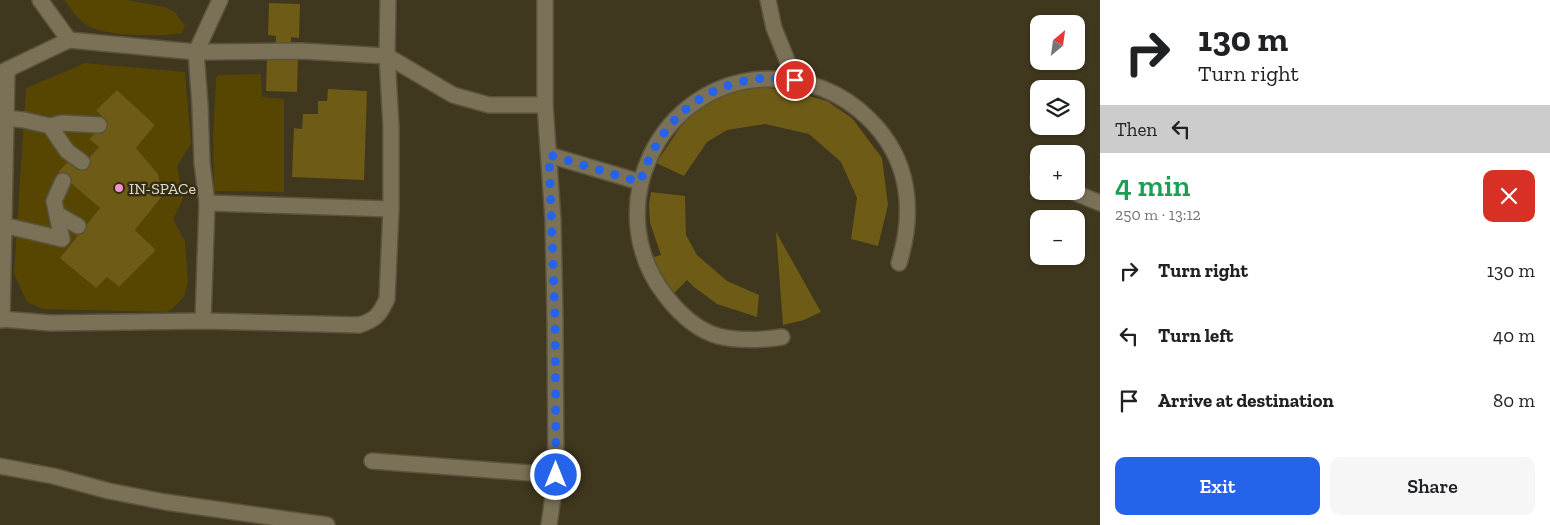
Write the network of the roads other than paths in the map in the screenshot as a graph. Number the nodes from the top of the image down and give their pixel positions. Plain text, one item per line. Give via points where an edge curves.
1 (40, 0) edge
2 (220, 0) edge
3 (388, 0) edge
4 (545, 0) edge
5 (768, 0) edge
6 (69, 40) junction
7 (196, 52) junction
8 (387, 56) junction
9 (3, 72) edge
10 (795, 80) junction
11 (545, 104) junction
12 (6, 118) junction
13 (99, 125) dead end
14 (50, 126) junction
15 (549, 155) junction
16 (82, 162) dead end
17 (62, 181) dead end
18 (640, 182) junction
19 (1085, 197) edge
20 (207, 203) junction
21 (1100, 203) edge
22 (391, 209) junction
23 (57, 214) junction
24 (3, 225) junction
25 (78, 226) dead end
26 (900, 263) dead end
27 (1, 319) edge
28 (203, 321) junction
29 (782, 337) dead end
30 (372, 461) dead end
31 (0, 466) edge
32 (556, 475) junction
33 (327, 525) edge
34 (549, 525) edge

1 - 6 street
2 - 7 street
3 - 8 street
4 - 11 street
5 - 10 street via 774,28
6 - 7 street
6 - 9 street
7 - 8 street via 301,51
7 - 20 street
8 - 11 street via 453,95 489,105
8 - 22 street
9 - 12 street
10 - 18 street via 739,82 705,96 676,118 664,132
10 - 26 street via 830,91 861,111 895,155 902,172 908,208 908,227
11 - 15 street
12 - 14 street
12 - 24 street
13 - 14 street via 62,123
14 - 16 street via 67,151
15 - 18 street
15 - 32 street
17 - 23 street via 54,201
18 - 29 street via 637,200 639,237 655,280 671,303 699,327 718,336 741,339
19 - 21 street
20 - 22 street
20 - 28 street
22 - 28 street via 387,299 381,312 371,321 359,324
23 - 24 street via 62,239
23 - 25 street
24 - 27 street
27 - 28 street via 51,323
30 - 32 street
31 - 33 street via 165,502
32 - 34 street

